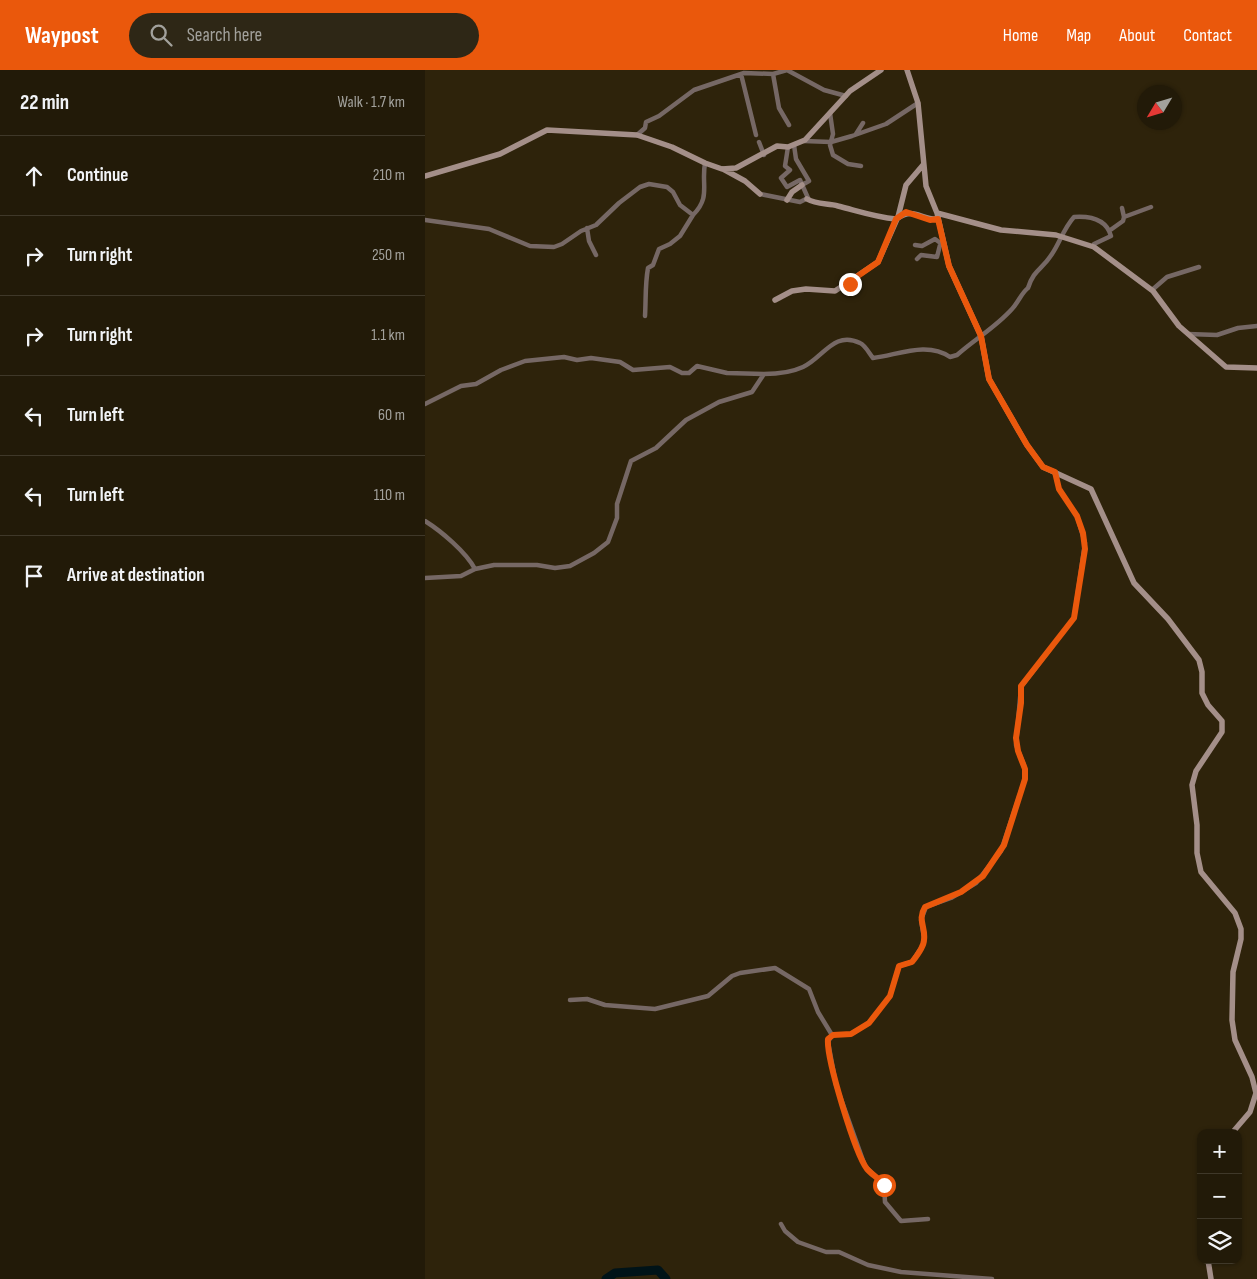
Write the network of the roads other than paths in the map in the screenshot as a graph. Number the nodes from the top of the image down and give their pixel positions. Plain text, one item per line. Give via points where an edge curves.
1 (881, 70) edge
2 (907, 70) edge
3 (741, 74) junction
4 (773, 74) junction
5 (846, 96) junction
6 (917, 103) junction
7 (830, 113) junction
8 (863, 123) dead end
9 (789, 125) dead end
10 (637, 135) junction
11 (756, 135) dead end
12 (855, 135) junction
13 (804, 141) junction
14 (759, 142) dead end
15 (831, 142) junction
16 (791, 146) junction
17 (764, 154) junction
18 (705, 164) junction
19 (923, 165) junction
20 (861, 166) dead end
21 (722, 169) junction
22 (425, 176) edge
23 (802, 185) junction
24 (760, 194) joint
25 (807, 199) junction
26 (787, 200) junction
27 (1151, 207) dead end
28 (1122, 208) dead end
29 (693, 215) junction
30 (937, 216) junction
31 (1124, 217) junction
32 (897, 219) junction
33 (425, 220) edge
34 (587, 228) junction
35 (1109, 231) junction
36 (1060, 236) junction
37 (915, 245) dead end
38 (942, 245) junction
39 (1094, 247) junction
40 (596, 255) dead end
41 (917, 259) dead end
42 (1199, 267) dead end
43 (849, 282) junction
44 (1152, 290) junction
45 (853, 293) dead end
46 (775, 300) dead end
47 (645, 316) dead end
48 (1257, 326) edge
49 (1188, 334) junction
50 (981, 336) junction
51 (1257, 368) edge
52 (764, 374) junction
53 (425, 404) edge
54 (1055, 472) junction
55 (425, 521) edge
56 (475, 569) junction
57 (425, 578) edge
58 (570, 1000) dead end
59 (833, 1035) junction
60 (1235, 1129) edge
61 (928, 1219) dead end
62 (781, 1224) dead end
63 (1208, 1264) edge
64 (992, 1279) edge
65 (1211, 1279) edge

1 - 5 street
2 - 6 street
3 - 4 street
3 - 10 street via 689,92 647,122
3 - 11 street
4 - 5 street via 787,70 823,90
4 - 9 street via 779,108
5 - 7 street
6 - 12 street via 886,124
6 - 19 street
7 - 13 street
7 - 15 street
8 - 12 street
10 - 18 street
10 - 22 street via 547,130 500,154
12 - 15 street
13 - 15 street
13 - 16 street
14 - 17 street
15 - 20 street via 833,155 848,164
16 - 17 street via 777,146
16 - 23 street via 809,181
16 - 23 street via 785,166 790,170 781,178 787,187 800,180
17 - 21 street via 742,166
18 - 21 street
18 - 29 street via 705,197
19 - 30 street via 926,186
19 - 32 street via 906,185
21 - 24 street via 745,181
23 - 25 street
23 - 26 street
24 - 26 street
25 - 26 street via 800,202
25 - 32 street
27 - 31 street
28 - 31 street
29 - 34 street via 680,205 667,187 649,184 634,191 603,220
29 - 47 street via 680,236 659,249 653,265 648,268
30 - 32 street via 930,220 906,212
30 - 36 street via 1001,230
30 - 38 street
31 - 35 street
32 - 43 street via 878,262
33 - 34 street via 489,229 531,246 548,248 563,244
34 - 40 street
35 - 36 street via 1098,218 1074,217
35 - 39 street via 1111,236 1094,244
36 - 39 street
36 - 50 street via 1054,252 1033,274 1028,288 1013,309
37 - 38 street via 922,246 935,240
38 - 41 street via 937,257 921,255
38 - 50 street
39 - 44 street
42 - 44 street via 1167,277
43 - 45 street
43 - 46 street via 835,291 805,289 792,291
44 - 49 street
48 - 49 street via 1217,335
49 - 51 street via 1226,367
50 - 52 street via 950,357 945,353 911,349 873,358 862,344 850,340 833,342 803,367 780,374
50 - 54 street via 989,379 1027,445 1043,467
52 - 53 street via 697,366 682,374 671,367 633,370 620,362 564,357 525,361
52 - 56 street via 752,392 719,402 686,420 656,448 631,461 608,542 594,553 570,566 495,565
54 - 59 street via 1059,489 1077,516 1085,549 1074,618 1021,686 1016,738 1025,779 1004,845 976,883 951,898 925,907 921,920 923,945 912,962 899,966 890,996 869,1023 851,1034
54 - 60 street via 1091,488 1134,583 1199,660 1202,692 1222,721 1222,732 1196,771 1192,785 1201,872 1235,914 1241,929 1233,972 1232,1020 1235,1040 1256,1093 1250,1112
55 - 56 street via 441,530
56 - 57 street via 461,576
58 - 59 street via 587,999 605,1005 655,1010 708,996 740,973 775,968 809,989 818,1012
59 - 61 street via 828,1042 833,1076 865,1166 884,1185 885,1202 897,1217 905,1222
62 - 64 street via 786,1233 798,1242 826,1252 839,1252 868,1265 901,1272
63 - 65 street

